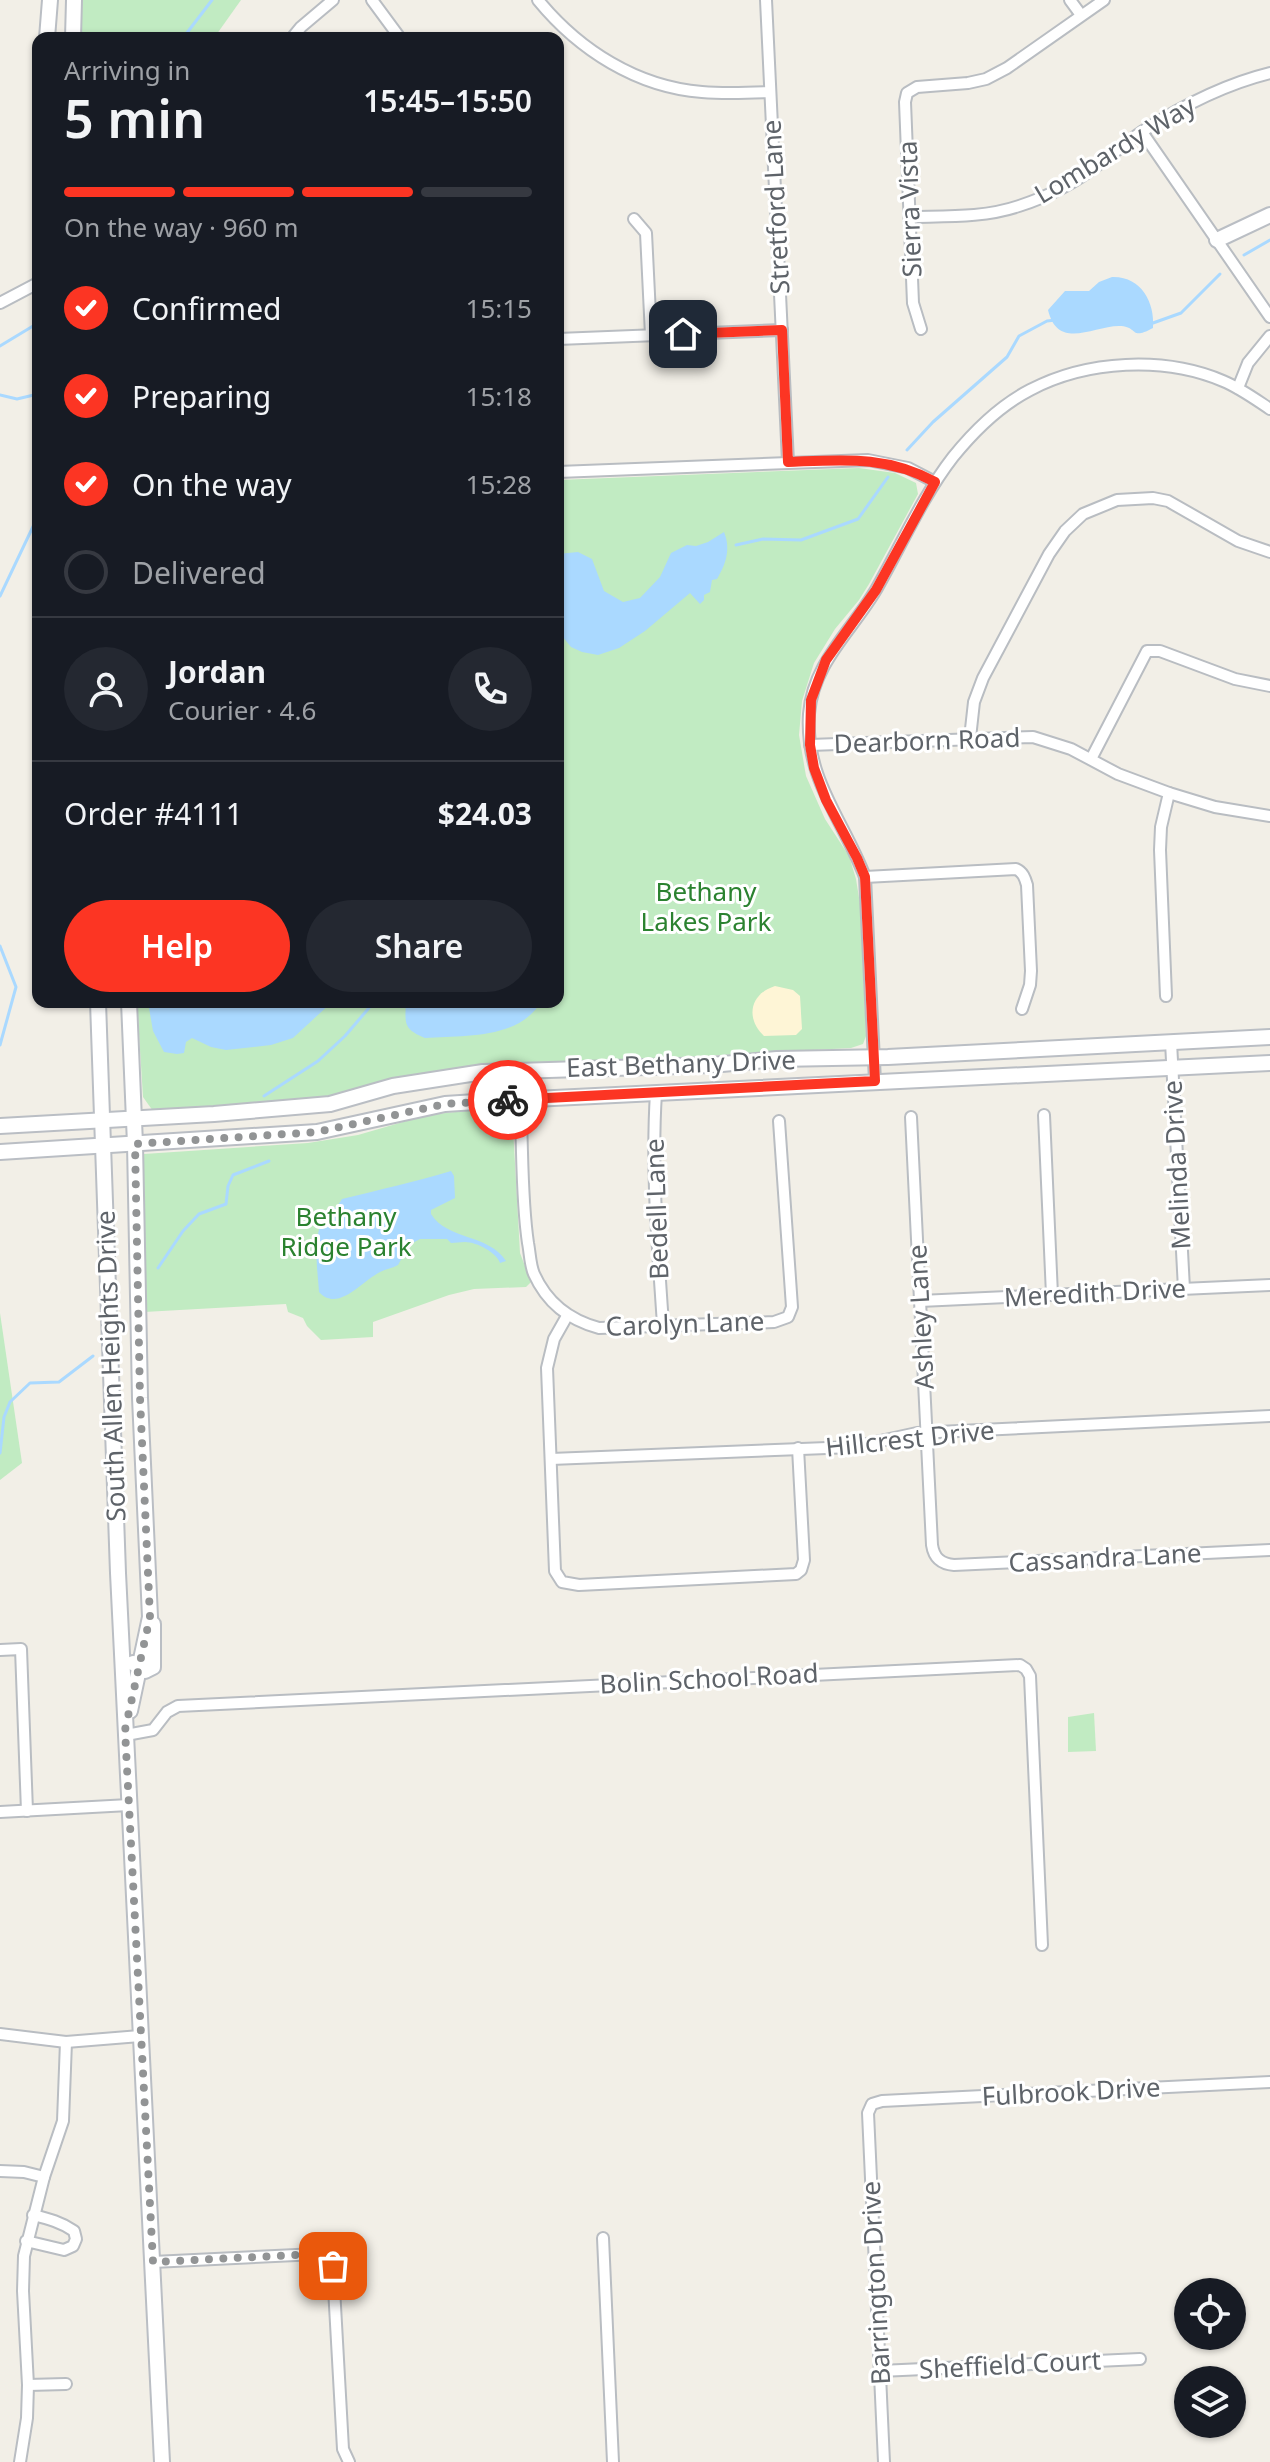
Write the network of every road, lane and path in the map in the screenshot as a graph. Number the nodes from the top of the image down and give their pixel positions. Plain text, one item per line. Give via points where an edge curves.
1 (50, 0) edge
2 (74, 0) edge
3 (333, 0) edge
4 (372, 0) edge
5 (766, 0) edge
6 (1070, 0) edge
7 (1104, 0) edge
8 (542, 1) edge
9 (1081, 15) junction
10 (47, 32) edge
11 (73, 32) edge
12 (297, 32) edge
13 (396, 32) edge
14 (1270, 73) edge
15 (770, 92) junction
16 (1142, 132) junction
17 (1270, 215) edge
18 (910, 217) junction
19 (634, 219) dead end
20 (1217, 240) junction
21 (32, 286) edge
22 (0, 303) edge
23 (1270, 317) edge
24 (921, 329) dead end
25 (782, 330) junction
26 (651, 335) junction
27 (1270, 336) edge
28 (564, 339) edge
29 (1238, 388) junction
30 (1270, 409) edge
31 (788, 462) junction
32 (564, 472) edge
33 (935, 482) junction
34 (1270, 552) edge
35 (1270, 686) edge
36 (970, 738) junction
37 (810, 745) junction
38 (1091, 759) junction
39 (1169, 793) junction
40 (1270, 816) edge
41 (865, 877) junction
42 (1166, 996) dead end
43 (98, 1008) edge
44 (129, 1008) edge
45 (1022, 1009) dead end
46 (1270, 1037) edge
47 (1171, 1042) junction
48 (875, 1057) junction
49 (1270, 1063) edge
50 (657, 1065) junction
51 (1172, 1067) junction
52 (875, 1081) junction
53 (656, 1093) junction
54 (520, 1099) junction
55 (1044, 1115) dead end
56 (911, 1117) dead end
57 (134, 1118) junction
58 (103, 1119) junction
59 (779, 1121) dead end
60 (0, 1126) edge
61 (135, 1144) junction
62 (105, 1146) junction
63 (0, 1152) edge
64 (1270, 1285) edge
65 (1184, 1289) junction
66 (1052, 1295) junction
67 (920, 1301) junction
68 (567, 1316) junction
69 (663, 1325) junction
70 (140, 1398) junction
71 (113, 1399) junction
72 (1270, 1416) edge
73 (926, 1433) junction
74 (798, 1448) junction
75 (551, 1459) junction
76 (1270, 1550) edge
77 (941, 1562) joint
78 (119, 1584) junction
79 (0, 1650) edge
80 (139, 1668) junction
81 (126, 1732) junction
82 (129, 1805) junction
83 (27, 1811) junction
84 (0, 1812) edge
85 (1042, 1945) dead end
86 (0, 2034) edge
87 (140, 2036) junction
88 (66, 2042) junction
89 (1270, 2082) edge
90 (872, 2104) joint
91 (0, 2171) edge
92 (44, 2177) junction
93 (33, 2215) junction
94 (603, 2238) dead end
95 (26, 2241) junction
96 (153, 2262) junction
97 (1140, 2359) dead end
98 (880, 2371) junction
99 (66, 2384) dead end
100 (28, 2385) junction
101 (20, 2462) edge
102 (162, 2462) edge
103 (349, 2462) edge
104 (613, 2462) edge
105 (884, 2462) edge

1 - 10 main road
2 - 11 main road
3 - 12 street
4 - 13 street
5 - 15 street, Stretford Lane
6 - 9 street
7 - 9 street
8 - 15 street via 592,52 633,74 702,92
9 - 18 street, Sierra Vista via 986,79 910,90 905,102
14 - 16 street, Lombardy Way via 1208,95
15 - 25 street, Stretford Lane
16 - 18 street, Lombardy Way via 1096,167 1016,207
16 - 20 street
17 - 20 main road
18 - 24 street, Sierra Vista via 913,303
19 - 26 street via 646,233
20 - 23 street
21 - 22 street
25 - 26 street
25 - 31 street, Stretford Lane
26 - 28 street
27 - 29 street via 1248,363
29 - 30 street
29 - 33 street via 1210,376 1117,365 1041,384 991,416
31 - 32 street
31 - 33 street via 891,463
33 - 37 street via 876,590 826,660 811,700
34 - 36 street via 1153,498 1117,500 1083,514 1049,554 983,678
35 - 38 street via 1147,651
36 - 37 street, Dearborn Road
36 - 38 street, Dearborn Road via 1033,737
37 - 41 street via 826,800
38 - 39 street, Dearborn Road
39 - 40 street, Dearborn Road
39 - 42 street via 1160,850
41 - 45 street via 1019,871 1027,885 1031,971
41 - 48 street
43 - 58 main road, South Allen Heights Drive
44 - 57 main road, South Allen Heights Drive
46 - 47 main road, East Bethany Drive
47 - 48 main road, East Bethany Drive
47 - 51 street, Melinda Drive
48 - 50 main road, East Bethany Drive
48 - 52 street
49 - 51 main road, East Bethany Drive
50 - 53 main road
50 - 57 main road, East Bethany Drive via 483,1072 393,1086 330,1104
51 - 52 main road, East Bethany Drive
51 - 65 street, Melinda Drive
52 - 53 main road, East Bethany Drive
53 - 54 main road, East Bethany Drive
53 - 69 street, Bedell Lane via 654,1175
54 - 61 main road, East Bethany Drive via 445,1104 317,1132
54 - 68 street, Carolyn Lane via 524,1204 534,1272
55 - 66 street
56 - 67 street, Ashley Lane
57 - 58 main road, East Bethany Drive
57 - 61 main road, South Allen Heights Drive
58 - 60 main road, East Bethany Drive
58 - 62 main road, South Allen Heights Drive
59 - 69 street, Carolyn Lane via 791,1311 785,1320 774,1322
61 - 62 main road, East Bethany Drive
61 - 70 main road, South Allen Heights Drive
62 - 63 main road, East Bethany Drive
62 - 71 main road, South Allen Heights Drive
64 - 65 street, Meredith Drive
65 - 66 street, Meredith Drive
66 - 67 street, Meredith Drive
67 - 73 street, Ashley Lane
68 - 69 street, Carolyn Lane via 599,1328
68 - 75 street via 547,1368
70 - 71 main road
70 - 80 main road, South Allen Heights Drive via 150,1617
71 - 78 main road, South Allen Heights Drive
72 - 73 street, Hillcrest Drive
73 - 74 street, Hillcrest Drive via 853,1447
73 - 77 street, Ashley Lane via 932,1545
74 - 75 street, Hillcrest Drive
74 - 75 street via 804,1560 796,1574 579,1585 562,1582 555,1571
76 - 77 street, Cassandra Lane
78 - 80 main road via 130,1656
78 - 81 main road, South Allen Heights Drive
79 - 83 street via 21,1649
80 - 81 main road, South Allen Heights Drive
81 - 82 main road, South Allen Heights Drive
81 - 85 street, Bolin School Road via 153,1730 178,1706 1020,1665 1030,1676
82 - 83 street
82 - 87 main road, South Allen Heights Drive
83 - 84 street
86 - 88 street
87 - 88 street
87 - 96 main road, South Allen Heights Drive
88 - 92 street via 65,2113
89 - 90 street, Fulbrook Drive
90 - 98 street, Barrington Drive via 868,2113
91 - 92 street
92 - 93 street
93 - 95 street
93 - 95 street via 68,2226 76,2239 64,2250
94 - 104 street
95 - 100 street
96 - 102 main road, South Allen Heights Drive
96 - 103 street via 317,2254 329,2259 343,2449
97 - 98 street, Sheffield Court
98 - 105 street, Barrington Drive
99 - 100 street
100 - 101 street

